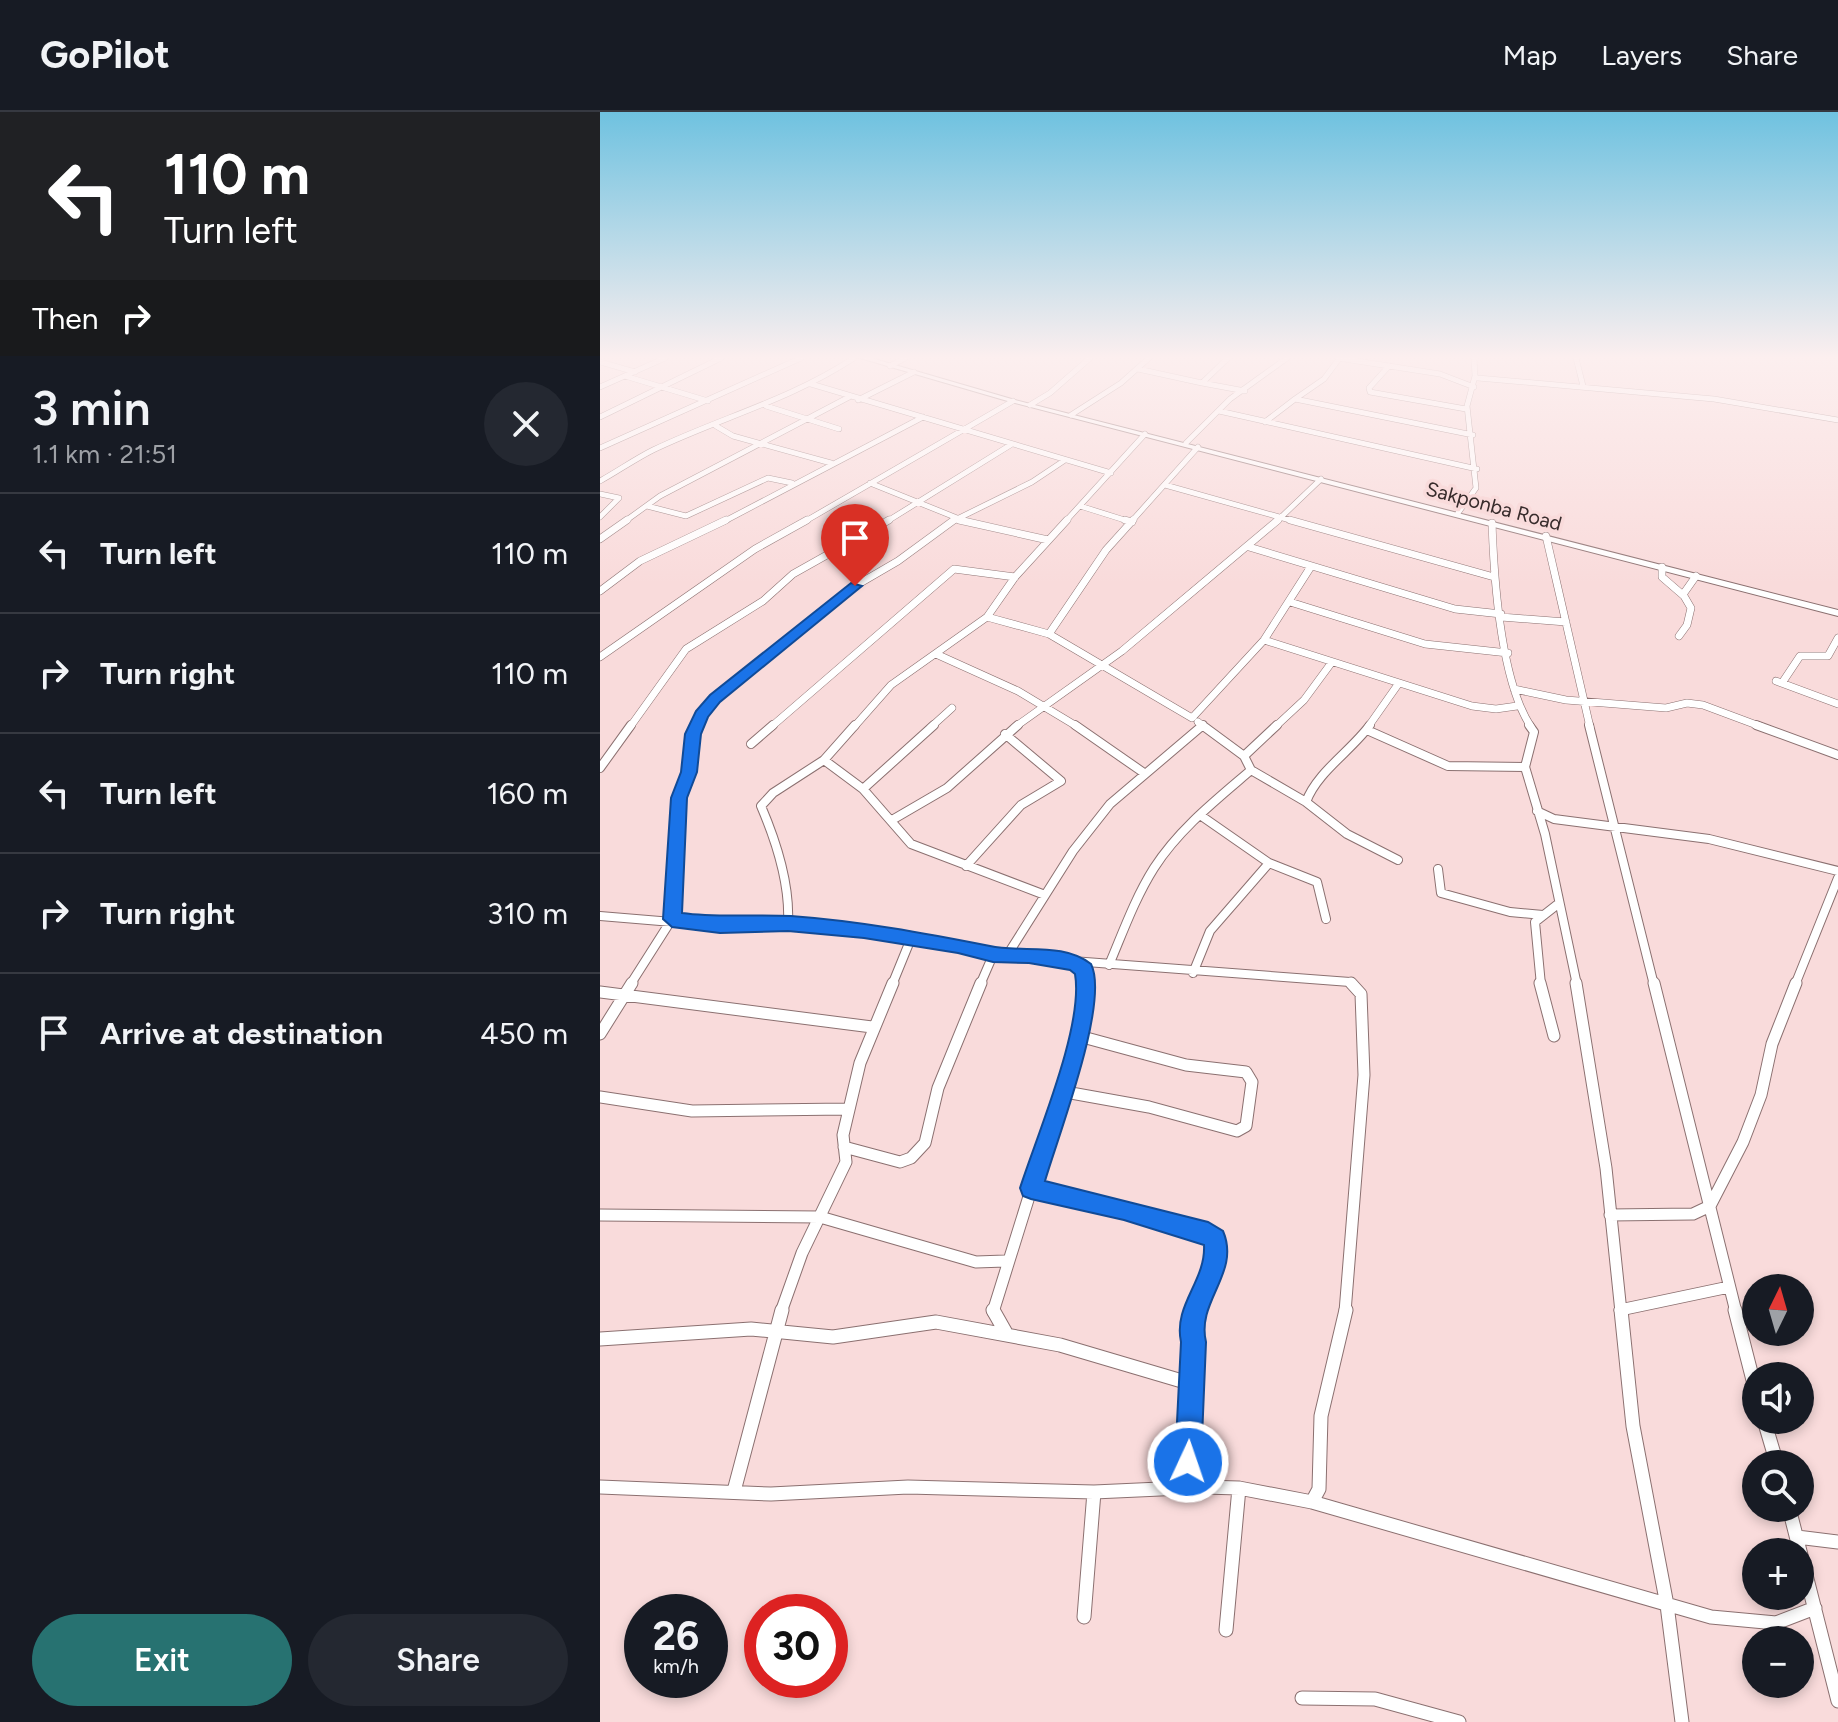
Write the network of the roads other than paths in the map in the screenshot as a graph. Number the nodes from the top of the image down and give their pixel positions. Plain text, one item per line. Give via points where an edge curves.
1 (634, 433) edge
2 (697, 433) edge
3 (728, 433) edge
4 (784, 433) edge
5 (891, 433) edge
6 (962, 433) edge
7 (978, 433) edge
8 (1142, 433) edge
9 (1196, 433) edge
10 (1315, 433) edge
11 (1464, 433) edge
12 (1145, 434) junction
13 (1473, 435) joint
14 (1186, 443) junction
15 (1012, 444) junction
16 (764, 445) junction
17 (1198, 447) junction
18 (600, 448) edge
19 (1065, 460) junction
20 (831, 463) junction
21 (1477, 469) junction
22 (1111, 473) junction
23 (1321, 479) junction
24 (600, 481) edge
25 (792, 483) junction
26 (870, 483) junction
27 (1165, 485) junction
28 (600, 494) edge
29 (916, 501) junction
30 (647, 506) junction
31 (1080, 506) junction
32 (1458, 513) junction
33 (1283, 515) junction
34 (600, 517) edge
35 (955, 519) junction
36 (1132, 522) junction
37 (1492, 523) junction
38 (1546, 536) junction
39 (600, 539) edge
40 (1048, 540) junction
41 (1249, 547) junction
42 (1662, 567) junction
43 (1310, 568) junction
44 (1696, 576) junction
45 (1015, 577) junction
46 (1494, 577) junction
47 (601, 588) edge
48 (1684, 593) junction
49 (1290, 602) junction
50 (1838, 613) edge
51 (1501, 615) junction
52 (987, 617) junction
53 (1566, 622) junction
54 (1049, 634) junction
55 (1679, 636) dead end
56 (1838, 638) edge
57 (1264, 640) junction
58 (1508, 653) junction
59 (936, 654) junction
60 (1825, 656) junction
61 (600, 657) edge
62 (1838, 661) edge
63 (1332, 662) junction
64 (1101, 666) junction
65 (1399, 683) junction
66 (1514, 689) junction
67 (1586, 702) junction
68 (1838, 704) edge
69 (1043, 706) junction
70 (1517, 706) junction
71 (952, 708) dead end
72 (1192, 718) junction
73 (1203, 725) junction
74 (1367, 730) junction
75 (1005, 734) junction
76 (751, 744) dead end
77 (1838, 755) edge
78 (1244, 756) junction
79 (824, 760) junction
80 (1525, 767) junction
81 (600, 768) edge
82 (1251, 770) junction
83 (1144, 773) junction
84 (863, 789) junction
85 (1306, 802) junction
86 (1537, 811) junction
87 (1200, 815) junction
88 (892, 820) junction
89 (1616, 826) junction
90 (1398, 860) dead end
91 (1269, 863) junction
92 (966, 866) junction
93 (1438, 869) dead end
94 (1838, 871) edge
95 (1838, 878) edge
96 (1045, 895) junction
97 (1558, 904) junction
98 (1543, 915) junction
99 (600, 916) edge
100 (672, 919) junction
101 (1326, 919) dead end
102 (788, 923) junction
103 (912, 936) junction
104 (1020, 937) junction
105 (1008, 954) junction
106 (993, 955) junction
107 (1029, 955) junction
108 (1075, 963) junction
109 (1109, 965) junction
110 (1193, 973) junction
111 (600, 992) edge
112 (624, 996) junction
113 (872, 1027) junction
114 (600, 1034) edge
115 (1079, 1036) junction
116 (1554, 1036) dead end
117 (1060, 1091) junction
118 (600, 1097) edge
119 (847, 1109) junction
120 (844, 1147) junction
121 (1031, 1188) junction
122 (1710, 1206) junction
123 (600, 1215) edge
124 (1610, 1215) junction
125 (820, 1217) junction
126 (1005, 1261) junction
127 (1729, 1287) junction
128 (1620, 1310) junction
129 (774, 1332) junction
130 (1006, 1333) junction
131 (600, 1339) edge
132 (1748, 1362) edge
133 (1192, 1384) junction
134 (600, 1487) edge
135 (1187, 1488) junction
136 (1239, 1488) junction
137 (734, 1491) junction
138 (1094, 1492) junction
139 (1312, 1502) junction
140 (1793, 1522) edge
141 (1797, 1537) junction
142 (1838, 1542) edge
143 (1667, 1605) junction
144 (1815, 1608) junction
145 (1084, 1617) dead end
146 (1226, 1630) dead end
147 (1302, 1698) dead end
148 (1838, 1701) edge
149 (1459, 1722) edge
150 (1682, 1722) edge

1 - 18 street
2 - 24 street via 653,450
3 - 16 street
4 - 16 street
5 - 20 street
6 - 26 street
7 - 15 street
8 - 12 main road, Sakponba Road
9 - 14 street
10 - 21 street
11 - 13 street
12 - 14 main road, Sakponba Road
12 - 22 street
13 - 21 street
14 - 17 main road, Sakponba Road
15 - 19 street
15 - 29 street
16 - 20 street
16 - 30 street via 690,479
17 - 23 main road, Sakponba Road
17 - 27 street
19 - 22 street
19 - 35 street
20 - 25 street
21 - 32 street via 1475,493
22 - 31 street
23 - 32 main road, Sakponba Road
23 - 33 street
25 - 30 street via 768,478 686,516
25 - 47 street via 635,563
26 - 29 street
26 - 61 street via 755,549
27 - 33 street
27 - 36 street
28 - 34 street via 619,498
29 - 35 street
29 - 81 street via 793,574 763,601 686,649
30 - 39 street
31 - 36 street
31 - 40 street
32 - 37 main road, Sakponba Road
33 - 41 street
33 - 46 street
35 - 40 street
35 - 100 street via 829,604 701,715 679,798
36 - 54 street via 1106,550
37 - 38 main road, Sakponba Road
37 - 46 street
38 - 42 main road, Sakponba Road
38 - 53 street
40 - 45 street
41 - 43 street
41 - 64 street
42 - 44 main road, Sakponba Road
42 - 48 street via 1662,577
43 - 49 street
43 - 51 street via 1455,609
44 - 48 street
44 - 50 main road, Sakponba Road
45 - 52 street
45 - 76 street via 954,569
46 - 51 street
48 - 55 street via 1690,614
49 - 57 street
49 - 58 street via 1424,645
51 - 53 street
51 - 58 street
52 - 54 street
52 - 59 street
53 - 67 street
54 - 64 street
56 - 60 street
57 - 63 street
57 - 72 street
58 - 66 street
59 - 69 street
59 - 79 street via 891,685
60 - 62 street
60 - 68 street via 1800,656 1779,682
63 - 65 street
63 - 78 street via 1304,700
64 - 69 street
64 - 72 street
65 - 70 street via 1472,706
65 - 74 street
66 - 67 street
66 - 70 street
67 - 77 street via 1703,705
67 - 89 street
69 - 75 street
69 - 83 street via 1086,729
70 - 80 street via 1534,732
71 - 84 street
72 - 73 street
73 - 78 street
73 - 83 street
74 - 80 street via 1448,766
74 - 85 street via 1322,775
75 - 88 street via 947,788
75 - 92 street via 1061,781 1021,805
78 - 82 street
79 - 84 street
79 - 102 street via 761,806 789,905
80 - 86 street
82 - 85 street
82 - 87 street
83 - 96 street via 1110,804
84 - 88 street
85 - 90 street via 1347,834
86 - 89 street via 1554,819
86 - 97 street
87 - 91 street
87 - 109 street via 1145,883
88 - 92 street via 911,844
89 - 94 street via 1709,839
89 - 122 street
91 - 101 street via 1317,882
91 - 110 street via 1210,931
92 - 96 street
93 - 98 street via 1441,893 1510,912
95 - 122 street via 1772,1044 1743,1142
96 - 104 street
97 - 98 street
97 - 124 street via 1574,969
98 - 116 street via 1535,922 1534,936 1540,987
99 - 100 street
100 - 102 street via 720,926
100 - 112 street
102 - 103 street
103 - 106 street
103 - 113 street
104 - 105 street
104 - 107 street
105 - 106 street
105 - 107 street
106 - 120 street via 938,1088 925,1143 900,1162
107 - 108 street
108 - 109 street
108 - 115 street via 1088,977
109 - 110 street
110 - 139 street via 1342,980 1358,986 1361,994 1363,1100 1348,1300 1321,1416 1319,1489
111 - 112 street
112 - 113 street
112 - 114 street
113 - 119 street
115 - 117 street
115 - 117 street via 1186,1065 1246,1072 1252,1082 1246,1126 1237,1131 1149,1107
117 - 121 street
118 - 119 street via 661,1111
119 - 120 street
120 - 125 street via 846,1162
121 - 126 street
121 - 133 street via 1124,1209 1208,1233 1215,1240 1217,1265 1192,1313
122 - 124 street via 1693,1214
122 - 127 street
123 - 125 street
124 - 128 street
125 - 126 street via 976,1262
125 - 129 street
126 - 130 street via 993,1312
127 - 128 street
127 - 132 street
128 - 143 street via 1633,1426
129 - 130 street via 833,1337 936,1322
129 - 131 street
129 - 137 street
130 - 133 street
133 - 135 street
134 - 137 street
135 - 136 street
135 - 138 street
136 - 139 street
136 - 146 street
137 - 138 street via 908,1487
138 - 145 street
139 - 143 street
140 - 141 street
141 - 142 street
141 - 144 street
143 - 144 street via 1770,1625 1792,1622
143 - 150 street
144 - 148 street
147 - 149 street via 1375,1699

